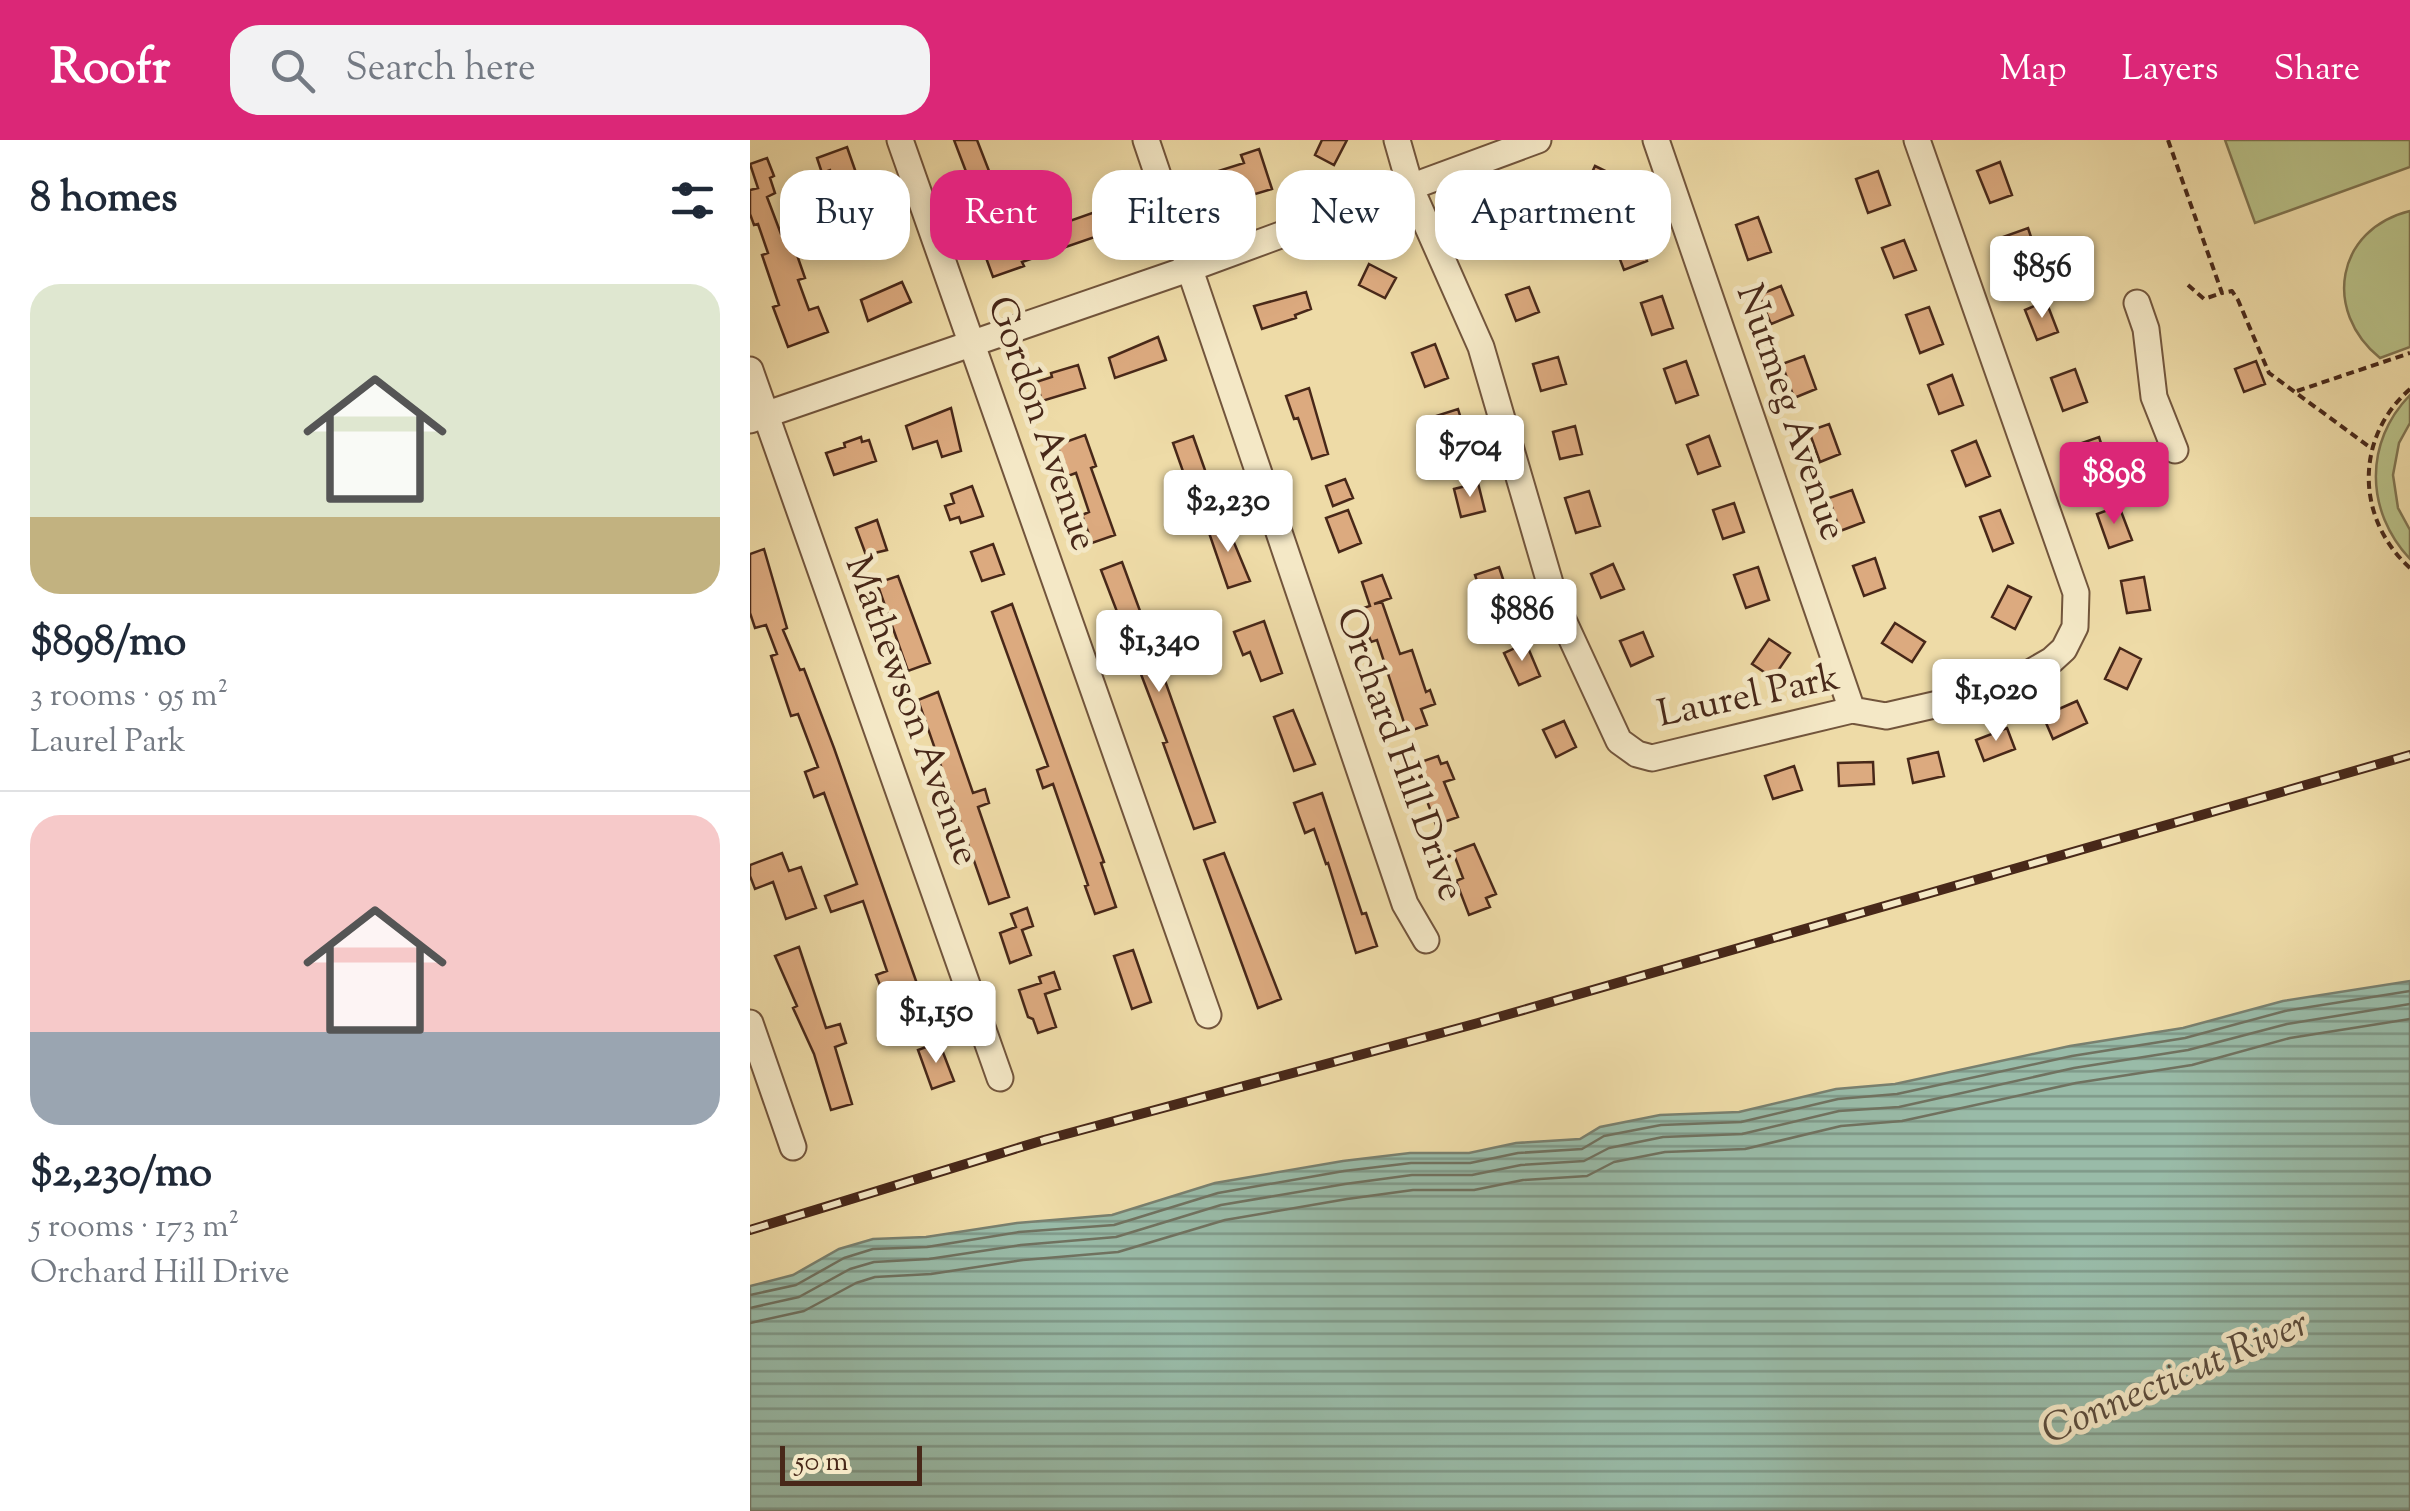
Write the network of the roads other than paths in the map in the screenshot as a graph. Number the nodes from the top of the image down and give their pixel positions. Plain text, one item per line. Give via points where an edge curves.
1 (900, 140) edge
2 (1146, 140) edge
3 (1398, 140) edge
4 (1538, 140) edge
5 (1656, 140) edge
6 (1917, 140) edge
7 (1406, 170) edge
8 (1415, 187) edge
9 (1415, 198) edge
10 (1276, 237) edge
11 (1191, 268) junction
12 (2138, 303) dead end
13 (970, 345) junction
14 (750, 370) edge
15 (758, 418) edge
16 (2174, 450) dead end
17 (1852, 710) junction
18 (1426, 940) dead end
19 (1208, 1015) dead end
20 (750, 1022) edge
21 (1000, 1078) dead end
22 (793, 1147) dead end

1 - 13 street, Gordon Avenue
2 - 11 street, Orchard Hill Drive
3 - 7 street
4 - 8 street
5 - 17 street, Nutmeg Avenue
6 - 17 street, Laurel Park via 2076,593 2075,627 2052,660 1982,694 1886,716
9 - 17 street, Laurel Park via 1481,347 1556,607 1619,741 1652,758
10 - 11 street
11 - 13 street
11 - 18 street, Orchard Hill Drive via 1405,904
12 - 16 street via 2154,397
13 - 15 street
13 - 19 street, Gordon Avenue
14 - 15 street, Mathewson Avenue
15 - 21 street, Mathewson Avenue
20 - 22 street

